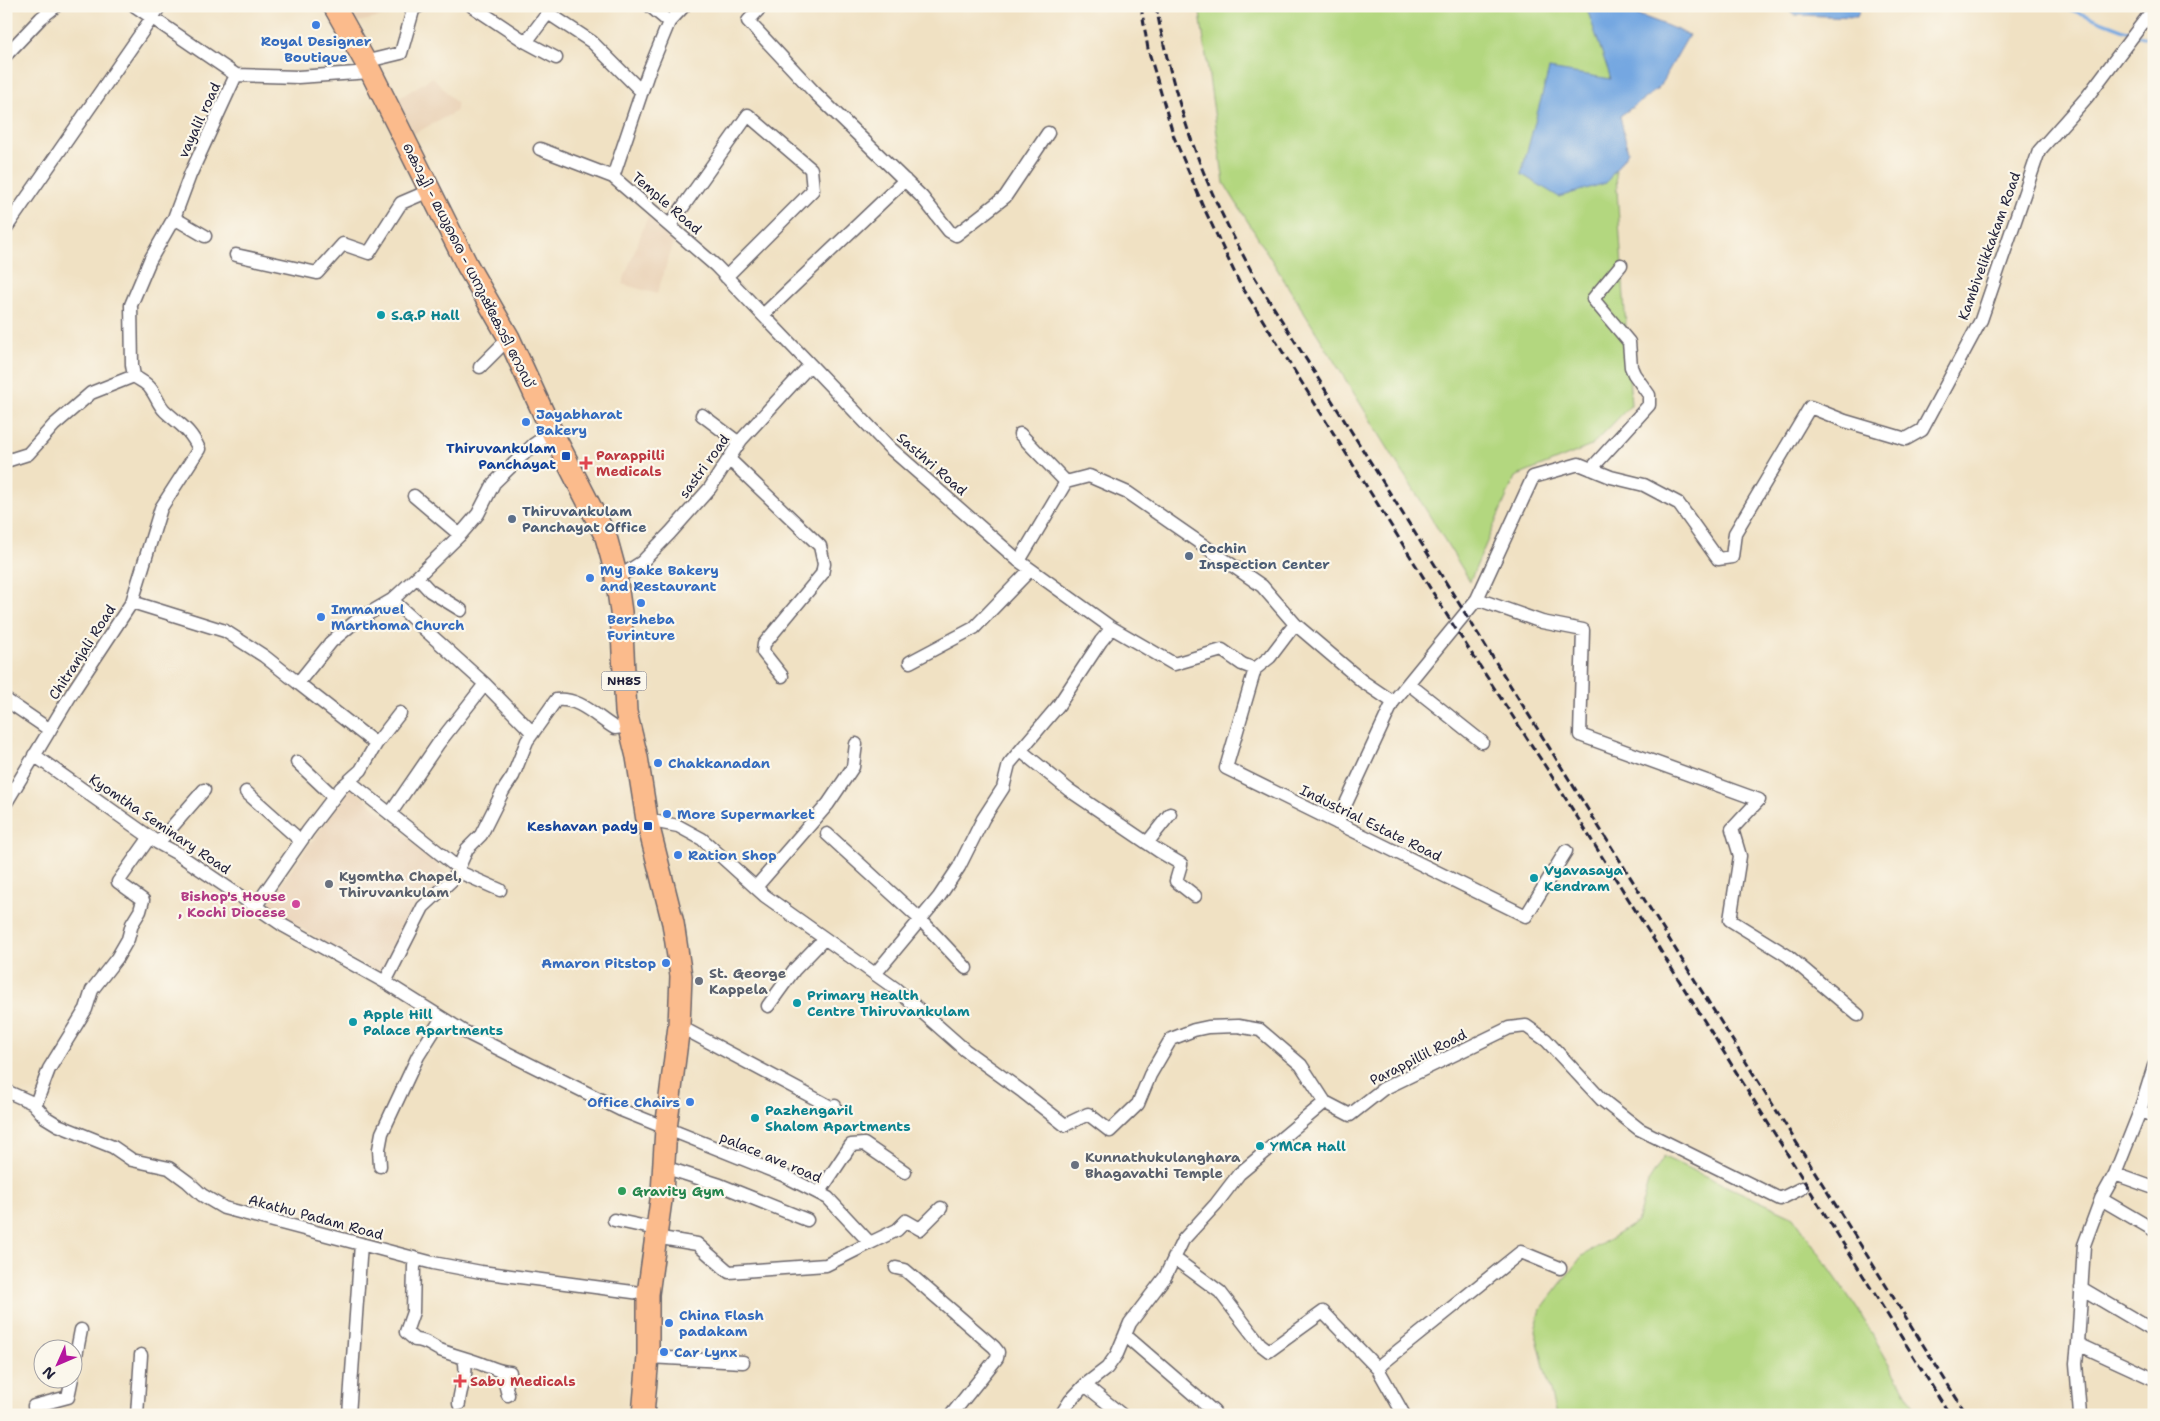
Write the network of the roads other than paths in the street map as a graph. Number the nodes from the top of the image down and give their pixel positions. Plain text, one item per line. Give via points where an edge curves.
1 (56, 6) edge
2 (135, 6) edge
3 (160, 6) edge
4 (334, 6) edge
5 (420, 6) edge
6 (472, 6) edge
7 (650, 6) edge
8 (684, 6) edge
9 (762, 6) edge
10 (2154, 8) edge
11 (549, 10) edge
12 (151, 18) junction
13 (669, 22) junction
14 (526, 42) junction
15 (6, 56) edge
16 (556, 58) dead end
17 (367, 67) junction
18 (236, 75) junction
19 (642, 92) junction
20 (1048, 133) dead end
21 (540, 150) dead end
22 (613, 177) junction
23 (905, 180) junction
24 (430, 191) junction
25 (174, 218) junction
26 (670, 225) junction
27 (6, 228) edge
28 (205, 236) dead end
29 (236, 255) dead end
30 (1621, 265) dead end
31 (726, 277) junction
32 (764, 315) junction
33 (509, 338) junction
34 (810, 365) junction
35 (480, 367) dead end
36 (134, 376) junction
37 (702, 415) dead end
38 (552, 432) junction
39 (1020, 434) dead end
40 (739, 444) junction
41 (729, 459) junction
42 (6, 461) edge
43 (1591, 469) junction
44 (1066, 482) junction
45 (414, 496) dead end
46 (460, 535) junction
47 (1019, 561) junction
48 (1030, 570) junction
49 (417, 578) junction
50 (617, 578) junction
51 (1477, 599) junction
52 (392, 600) junction
53 (132, 602) junction
54 (461, 610) dead end
55 (1295, 624) junction
56 (1112, 628) junction
57 (910, 662) dead end
58 (1256, 669) junction
59 (782, 676) dead end
60 (298, 683) junction
61 (485, 684) junction
62 (1409, 684) junction
63 (6, 700) edge
64 (1394, 702) junction
65 (400, 713) dead end
66 (629, 726) junction
67 (50, 730) junction
68 (533, 733) junction
69 (1482, 742) dead end
70 (376, 744) junction
71 (856, 744) dead end
72 (1021, 751) junction
73 (34, 755) junction
74 (297, 762) dead end
75 (349, 781) junction
76 (204, 790) dead end
77 (246, 792) dead end
78 (8, 797) edge
79 (334, 797) junction
80 (390, 814) junction
81 (1170, 814) dead end
82 (647, 820) junction
83 (1337, 823) junction
84 (827, 834) dead end
85 (154, 840) junction
86 (301, 841) junction
87 (1147, 843) junction
88 (1566, 852) dead end
89 (458, 869) junction
90 (756, 887) junction
91 (500, 890) dead end
92 (1195, 896) dead end
93 (255, 907) junction
94 (921, 920) junction
95 (824, 939) junction
96 (966, 968) dead end
97 (875, 974) junction
98 (385, 982) junction
99 (768, 1006) dead end
100 (1858, 1015) dead end
101 (442, 1018) junction
102 (679, 1026) junction
103 (2154, 1066) edge
104 (6, 1090) edge
105 (1324, 1102) junction
106 (35, 1106) junction
107 (835, 1106) dead end
108 (2140, 1111) junction
109 (2154, 1116) edge
110 (666, 1130) junction
111 (380, 1166) dead end
112 (664, 1167) junction
113 (905, 1172) dead end
114 (2115, 1174) junction
115 (1802, 1188) dead end
116 (2154, 1188) edge
117 (818, 1193) junction
118 (2101, 1199) junction
119 (941, 1208) dead end
120 (614, 1220) dead end
121 (807, 1220) dead end
122 (2154, 1230) edge
123 (655, 1233) junction
124 (870, 1243) junction
125 (362, 1244) junction
126 (1174, 1258) junction
127 (418, 1259) junction
128 (896, 1268) dead end
129 (1560, 1268) dead end
130 (2081, 1288) junction
131 (648, 1294) junction
132 (81, 1330) dead end
133 (2154, 1331) edge
134 (1125, 1335) junction
135 (79, 1338) edge
136 (2078, 1344) junction
137 (141, 1355) dead end
138 (648, 1357) junction
139 (464, 1359) junction
140 (743, 1362) dead end
141 (1378, 1369) junction
142 (2154, 1379) edge
143 (1086, 1386) junction
144 (70, 1388) edge
145 (508, 1395) dead end
146 (459, 1404) dead end
147 (1214, 1412) dead end
148 (35, 1415) edge
149 (137, 1415) edge
150 (349, 1415) edge
151 (643, 1415) edge
152 (952, 1415) edge
153 (1061, 1415) edge
154 (1122, 1415) edge
155 (1404, 1415) edge
156 (2080, 1415) edge

1 - 15 street
2 - 12 street, vayalil road
3 - 12 street
4 - 17 highway, കൊച്ചി - മധുരൈ - ധനുഷ്‌കോടി റോഡ് / NH85
5 - 17 street, vayalil road via 414,7 401,53
6 - 14 street
7 - 13 street
8 - 13 street, Temple Road
9 - 23 street via 748,21 815,93
10 - 43 street, Kambivelikkakam Road via 2087,97 2039,151 1981,320 1922,430 1906,438 1845,421 1810,407 1735,533 1732,557 1718,559 1678,504 1644,485
11 - 14 street
11 - 19 street via 592,42
12 - 18 street, vayalil road
12 - 27 street
13 - 19 street, Temple Road
14 - 16 street
17 - 18 street, vayalil road via 298,76
17 - 24 highway, കൊച്ചി - മധുരൈ - ധനുഷ്‌കോടി റോഡ് / NH85
18 - 25 street, vayalil road
19 - 22 street, Temple Road
20 - 23 street via 1005,197 956,235 948,231
21 - 22 street
22 - 26 street, Temple Road
23 - 32 street
24 - 29 street via 401,203 369,253 343,244 317,273
24 - 33 highway, കൊച്ചി - മധുരൈ - ധനുഷ്‌കോടി റോഡ് / NH85
25 - 28 street
25 - 36 street, vayalil road via 150,260 132,305
26 - 31 street, Temple Road
26 - 31 street via 748,115 811,169 813,190
30 - 43 street via 1593,299 1629,342 1631,367 1649,395 1649,405
31 - 32 street, Temple Road
32 - 34 street, Temple Road
33 - 35 street
33 - 38 highway, കൊച്ചി - മധുരൈ - ധനുഷ്‌കോടി റോഡ് / NH85
34 - 40 street, sastri road
34 - 47 street, Sasthri Road via 889,447
36 - 42 street via 91,393 54,425 28,454
36 - 53 street via 150,387 157,402 179,421 199,449 161,508
37 - 40 street
38 - 46 street via 533,445 494,484 478,514
38 - 50 highway, കൊച്ചി - മധുരൈ - ധനുഷ്‌കോടി റോഡ് / NH85 via 606,537
39 - 44 street
40 - 41 street, sastri road
41 - 50 street, sastri road via 710,488 670,533 642,562
41 - 59 street via 820,546 824,564 822,574 764,644 763,652
43 - 51 street, Kambivelikkakam Road via 1579,464 1533,477
44 - 47 street
44 - 55 street via 1089,476 1128,493 1262,586
45 - 46 street
46 - 49 street
47 - 48 street, Sasthri Road
48 - 56 street, Sasthri Road
48 - 57 street via 974,628
49 - 52 street
49 - 54 street via 430,591
50 - 66 highway, കൊച്ചി - മധുരൈ - ധനുഷ്‌കോടി റോഡ് / NH85
51 - 62 street, Kambivelikkakam Road
51 - 100 street via 1542,622 1583,630 1580,735 1759,800 1732,829 1740,856 1730,920 1788,956
52 - 60 street via 356,621 331,642
52 - 61 street
53 - 60 street, Chitranjali Road via 226,631
53 - 67 street, Chitranjali Road
55 - 58 street via 1270,657
55 - 64 street via 1362,681
56 - 58 street, Sasthri Road via 1174,664 1222,650
56 - 72 street via 1058,706
58 - 83 street, Industrial Estate Road via 1226,768
60 - 70 street, Chitranjali Road
61 - 68 street
61 - 80 street via 438,744
62 - 64 street, Kambivelikkakam Road
62 - 69 street
63 - 67 street
64 - 83 street, Kambivelikkakam Road
65 - 70 street
66 - 68 street via 615,728 585,706 564,699 556,700
66 - 82 highway, കൊച്ചി - മധുരൈ - ധനുഷ്‌കോടി റോഡ് / NH85
67 - 73 street, Chitranjali Road
68 - 89 street via 526,740 513,776 481,835 467,849
70 - 75 street
71 - 90 street via 853,767 828,804
72 - 87 street via 1069,790
72 - 94 street via 1009,764 1003,788 959,867
73 - 78 street, Chitranjali Road
73 - 85 street, Kyomtha Seminary Road
74 - 79 street
75 - 79 street
75 - 80 street
76 - 85 street
77 - 86 street
79 - 86 street
80 - 89 street
81 - 87 street
82 - 90 street via 678,826 702,839
82 - 102 highway, കൊച്ചി - മധുരൈ - ധനുഷ്‌കോടി റോഡ് / NH85 via 673,923 681,976
83 - 88 street, Industrial Estate Road via 1526,916
84 - 94 street
85 - 93 street, Kyomtha Seminary Road
85 - 106 street via 118,882 143,900 128,939 92,990 86,1010 49,1069
86 - 93 street
87 - 92 street via 1181,864 1176,881
89 - 91 street
89 - 98 street via 454,878 423,907
90 - 95 street
93 - 98 street, Kyomtha Seminary Road
94 - 96 street
94 - 97 street
95 - 97 street
95 - 99 street via 794,970
97 - 105 street via 896,988 964,1050 1065,1125 1088,1114 1110,1130 1138,1104 1171,1039 1208,1027 1238,1026 1260,1030 1301,1066
98 - 101 street, Kyomtha Seminary Road
101 - 110 street, Kyomtha Seminary Road
101 - 111 street via 418,1056 382,1133 378,1149
102 - 107 street via 831,1107
102 - 110 highway, കൊച്ചി - മധുരൈ - ധനുഷ്‌കോടി റോഡ് / NH85
103 - 108 street
104 - 106 street, Akathu Padam Road
105 - 115 street, Parappillil Road via 1350,1115 1383,1089 1509,1028 1526,1026 1546,1040 1601,1099 1639,1129 1780,1199
105 - 126 street via 1239,1174 1183,1240
106 - 125 street, Akathu Padam Road via 58,1125 113,1147 132,1160 169,1168 224,1208
108 - 109 street
108 - 114 street
110 - 112 highway, കൊച്ചി - മധുരൈ - ധനുഷ്‌കോടി റോഡ് / NH85
110 - 117 street, palace ave road
112 - 121 street via 720,1185
112 - 123 highway, കൊച്ചി - മധുരൈ - ധനുഷ്‌കോടി റോഡ് / NH85
113 - 117 street via 864,1144 851,1145
114 - 116 street
114 - 118 street
117 - 124 street, palace ave road via 828,1198
118 - 122 street
118 - 130 street via 2084,1245
119 - 124 street via 920,1229 906,1221 897,1230
120 - 123 street
123 - 124 street via 697,1244 729,1272 826,1265
123 - 131 highway, കൊച്ചി - മധുരൈ - ധനുഷ്‌കോടി റോഡ് / NH85
125 - 127 street, Akathu Padam Road
125 - 150 street
126 - 134 street via 1165,1277 1130,1323
126 - 141 street via 1220,1292 1269,1351 1323,1312
127 - 131 street, Akathu Padam Road via 481,1272
127 - 139 street via 414,1266 413,1312 406,1332 415,1340 424,1340
128 - 152 street via 905,1270 998,1352 997,1358
129 - 141 street via 1520,1252
130 - 133 street
130 - 136 street
131 - 138 highway, കൊച്ചി - മധുരൈ - ധനുഷ്‌കോടി റോഡ് / NH85
132 - 135 street
134 - 143 street via 1107,1368
134 - 147 street
136 - 142 street
136 - 156 street via 2076,1363
137 - 149 street
138 - 140 street
138 - 151 highway, കൊച്ചി - മധുരൈ - ധനുഷ്‌കോടി റോഡ് / NH85
139 - 145 street via 510,1372 506,1386
139 - 146 street via 466,1377
141 - 155 street
143 - 153 street
143 - 154 street
144 - 148 street via 68,1397 34,1406

